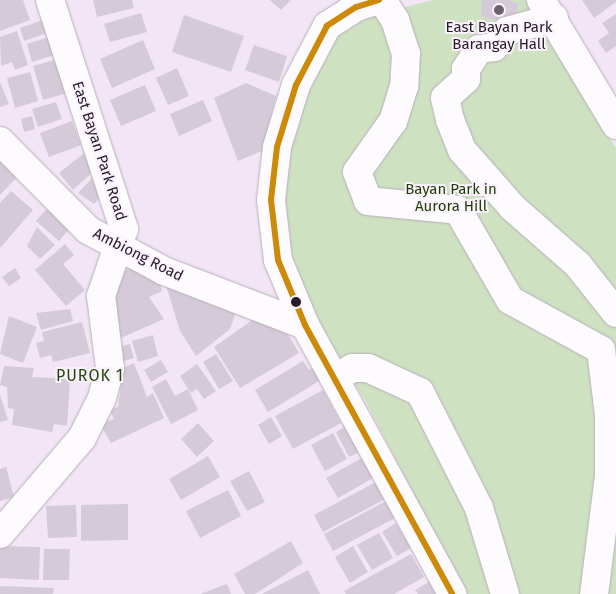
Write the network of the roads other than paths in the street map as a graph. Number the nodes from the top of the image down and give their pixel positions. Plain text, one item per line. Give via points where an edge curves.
1 (50, 0) edge
2 (381, 0) edge
3 (548, 9) edge
4 (616, 125) edge
5 (0, 141) edge
6 (116, 246) junction
7 (616, 313) edge
8 (304, 325) junction
9 (334, 378) junction
10 (0, 534) edge
11 (452, 594) edge
12 (505, 594) edge
13 (594, 594) edge

1 - 6 street, East Bayan Park Road via 124,229
2 - 8 street via 356,7 327,26 296,85 277,147 271,200 278,260
2 - 13 street via 395,20 406,53 404,86 393,120 357,172 368,201 458,210 510,300 601,350 609,415 609,476
3 - 4 street
3 - 7 street via 507,31 494,47 479,50 466,69 466,79 445,98 462,150 512,207 578,265
5 - 6 street, Ambiong Road via 88,230
6 - 8 street, Ambiong Road via 164,271
6 - 10 street, East Bayan Park Road via 101,296 110,368 102,398 82,438
8 - 9 street
9 - 11 street
9 - 12 street via 353,368 368,368 420,392 479,508

